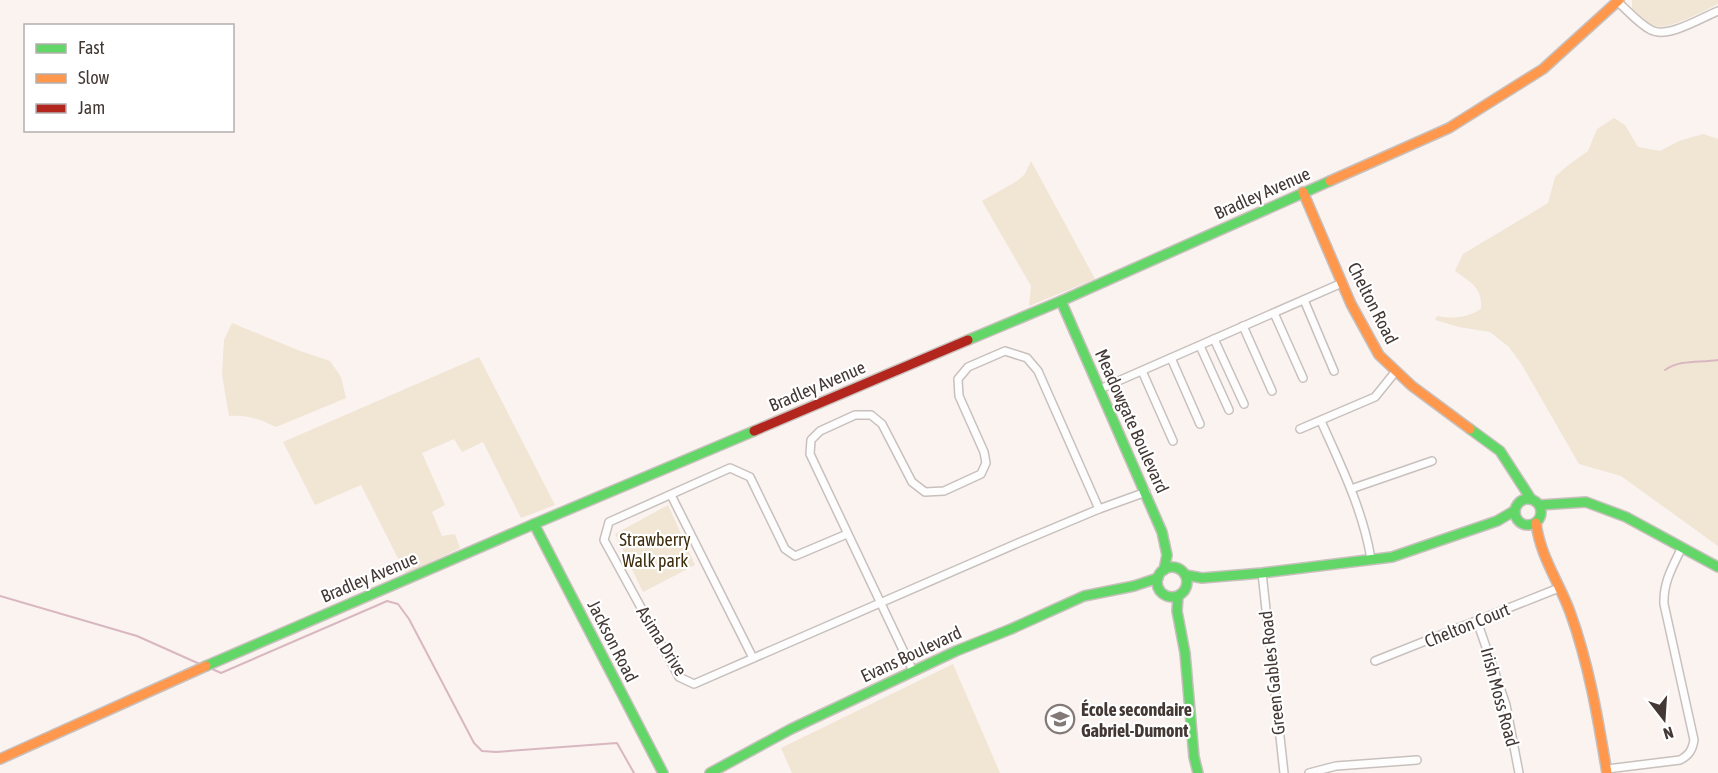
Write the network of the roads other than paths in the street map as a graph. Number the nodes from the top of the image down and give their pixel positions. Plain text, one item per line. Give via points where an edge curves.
1 (1619, 1) edge
2 (1718, 11) edge
3 (1303, 192) junction
4 (1342, 283) junction
5 (1304, 300) junction
6 (1061, 301) junction
7 (1274, 313) junction
8 (1244, 326) junction
9 (1214, 339) junction
10 (1200, 346) junction
11 (1171, 358) junction
12 (1142, 371) junction
13 (1334, 371) dead end
14 (1396, 371) junction
15 (1303, 378) dead end
16 (1100, 389) junction
17 (1272, 391) dead end
18 (1244, 404) dead end
19 (1229, 410) dead end
20 (1321, 421) junction
21 (1200, 424) dead end
22 (1300, 429) dead end
23 (1173, 441) dead end
24 (1432, 461) dead end
25 (1518, 481) junction
26 (1351, 489) junction
27 (1146, 492) junction
28 (671, 495) junction
29 (1531, 498) junction
30 (1099, 509) junction
31 (1516, 511) junction
32 (1539, 514) junction
33 (534, 524) junction
34 (1524, 525) junction
35 (847, 534) junction
36 (1538, 540) junction
37 (1682, 547) junction
38 (1167, 555) junction
39 (1371, 559) junction
40 (1176, 567) junction
41 (1718, 567) edge
42 (1262, 573) junction
43 (1160, 578) junction
44 (1186, 579) junction
45 (1559, 588) junction
46 (1174, 596) junction
47 (881, 603) junction
48 (1478, 621) junction
49 (753, 658) junction
50 (1375, 661) dead end
51 (913, 671) junction
52 (0, 759) edge
53 (1417, 760) dead end
54 (1607, 771) edge
55 (663, 773) edge
56 (710, 773) edge
57 (1198, 773) edge
58 (1284, 773) edge
59 (1309, 773) edge
60 (1519, 773) edge

1 - 2 street via 1659,33
1 - 3 street, Bradley Avenue via 1543,69 1449,128
3 - 4 street, Chelton Road
3 - 6 street, Bradley Avenue
4 - 5 street
4 - 14 street, Chelton Road via 1379,355
5 - 7 street
5 - 13 street
6 - 16 street, Meadowgate Boulevard
6 - 33 street, Bradley Avenue
7 - 8 street
7 - 15 street
8 - 9 street
8 - 17 street
9 - 10 street
9 - 18 street
10 - 11 street
10 - 19 street
11 - 12 street
11 - 21 street
12 - 16 street
12 - 23 street
14 - 20 street via 1375,397
14 - 25 street, Chelton Road via 1500,451
16 - 27 street, Meadowgate Boulevard
20 - 22 street
20 - 26 street
24 - 26 street
25 - 29 street, Chelton Road
25 - 31 street
26 - 39 street
27 - 30 street, Asima Drive
27 - 38 street, Meadowgate Boulevard
28 - 35 street, Asima Drive via 730,468 750,477 785,549 795,556
28 - 49 street
28 - 49 street, Asima Drive via 609,522 604,540 679,677 694,684
29 - 31 street via 1524,498
29 - 32 street
30 - 35 street via 1038,371 1027,358 1005,351 968,367 958,379 959,396 986,463 981,474 944,491 925,492 912,482 882,424 871,416 855,415 820,431 811,440 810,454
30 - 47 street, Asima Drive
31 - 34 street
31 - 39 street via 1392,557
32 - 34 street via 1531,525
32 - 36 street
32 - 37 street via 1557,503 1586,502 1626,517
33 - 52 street, Bradley Avenue
33 - 55 street, Jackson Road
34 - 36 street
35 - 47 street
36 - 45 street
37 - 41 street
37 - 54 street via 1663,591 1694,740 1692,749 1680,760
38 - 40 street, Meadowgate Boulevard
38 - 43 street, Meadowgate Boulevard
39 - 42 street
40 - 43 street via 1168,567
40 - 44 street
42 - 44 street
42 - 58 street, Green Gables Road
43 - 46 street via 1161,591
43 - 51 street, Evans Boulevard via 1084,596
44 - 46 street via 1184,591
45 - 48 street, Chelton Court
45 - 54 street via 1593,691
46 - 57 street via 1185,653
47 - 49 street, Asima Drive
47 - 51 street
48 - 50 street, Chelton Court
48 - 60 street, Irish Moss Road via 1506,705
51 - 56 street, Evans Boulevard
53 - 59 street via 1336,766

